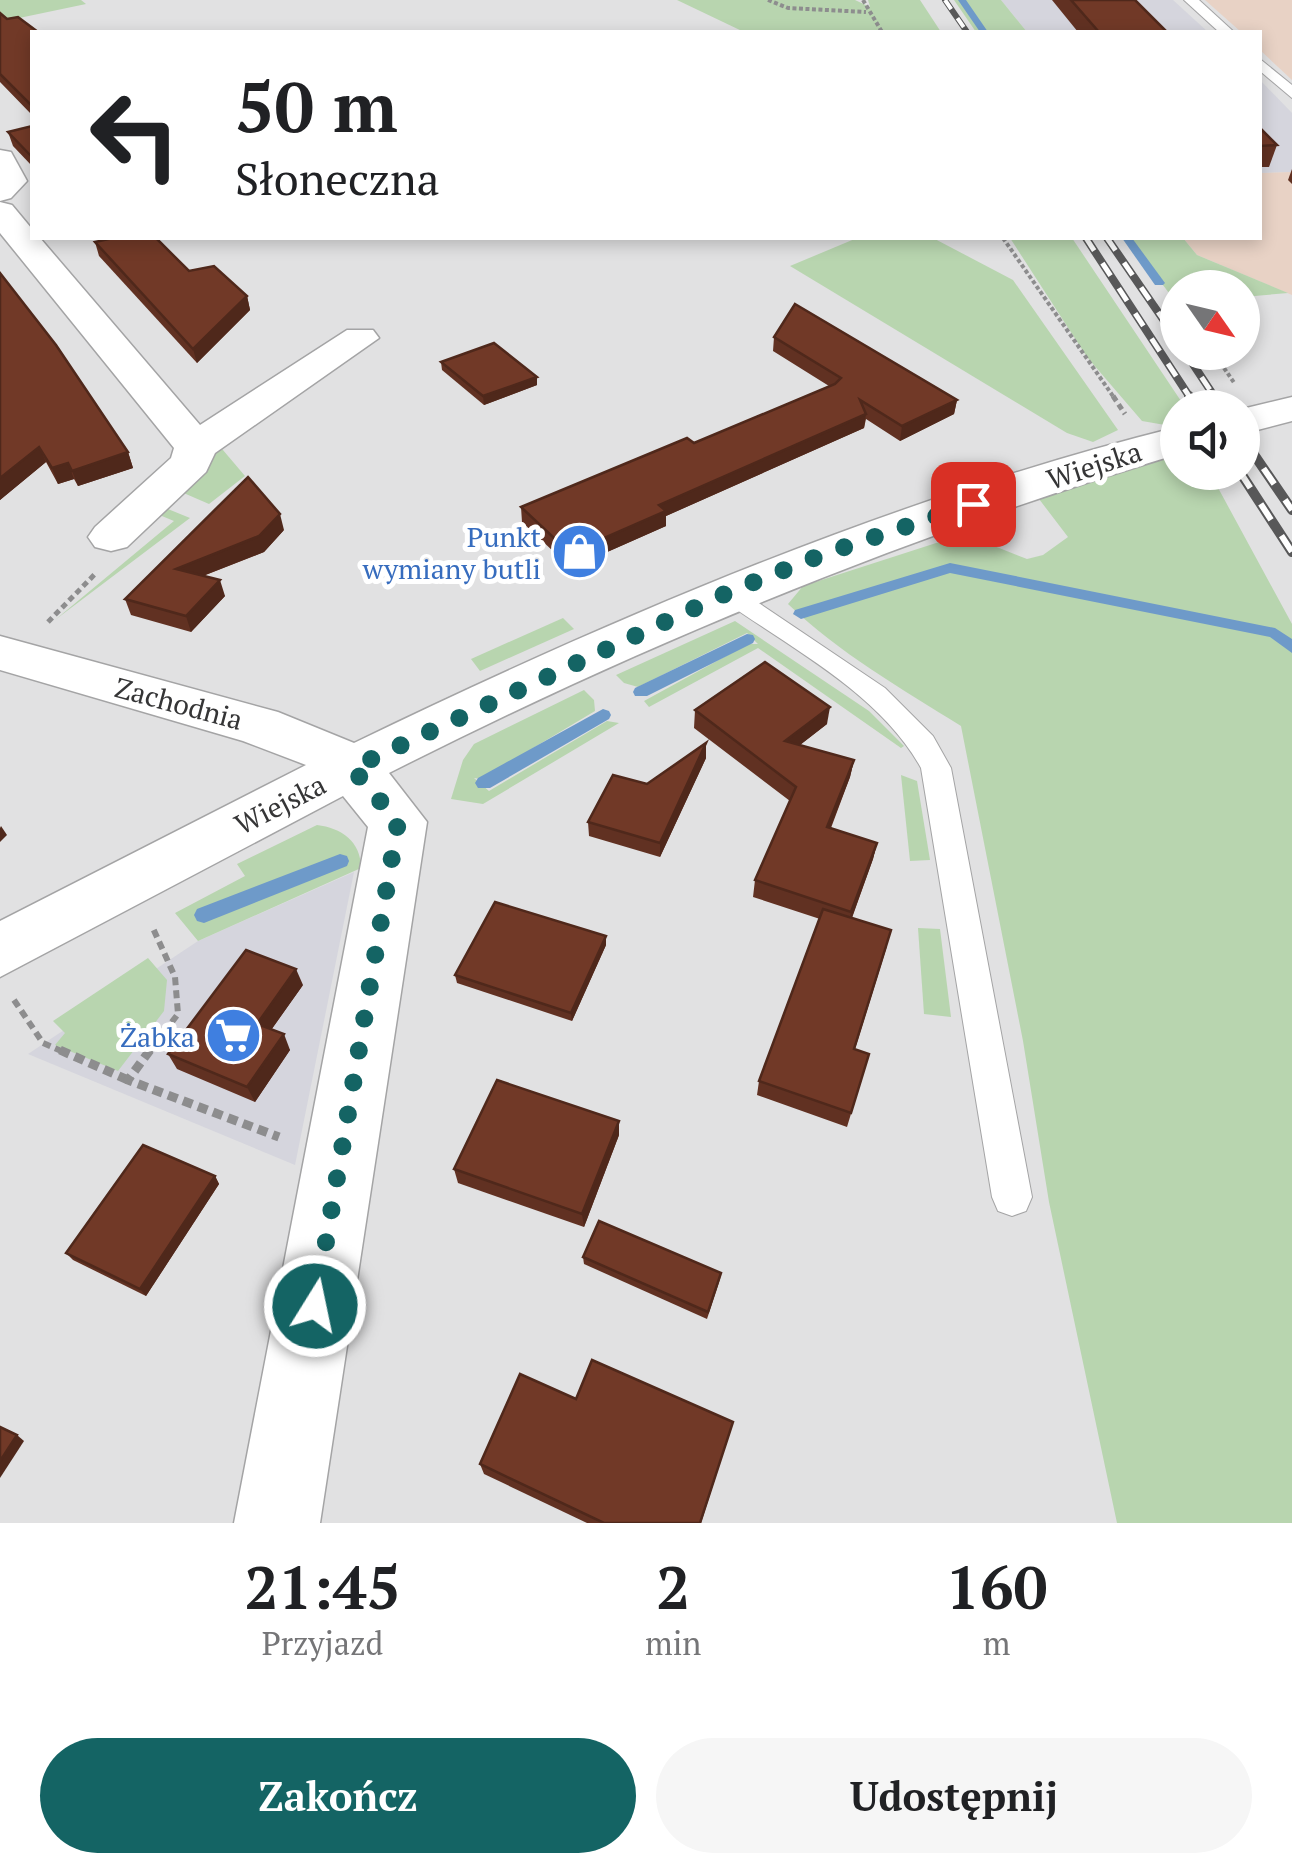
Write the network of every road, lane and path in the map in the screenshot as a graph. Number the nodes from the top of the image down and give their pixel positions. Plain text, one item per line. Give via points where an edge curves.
1 (768, 0) edge
2 (863, 0) edge
3 (1192, 0) edge
4 (866, 12) junction
5 (880, 30) edge
6 (1225, 30) edge
7 (1262, 65) edge
8 (1292, 93) edge
9 (0, 159) edge
10 (0, 191) edge
11 (0, 212) edge
12 (1005, 240) edge
13 (360, 338) dead end
14 (1292, 409) edge
15 (1260, 417) edge
16 (1160, 440) edge
17 (1160, 445) edge
18 (196, 447) junction
19 (111, 537) joint
20 (729, 592) junction
21 (20, 641) edge
22 (352, 768) junction
23 (143, 906) dead end
24 (2, 968) edge
25 (164, 1032) junction
26 (179, 1039) edge
27 (128, 1080) junction
28 (341, 1160) junction
29 (1012, 1197) dead end
30 (277, 1523) edge

1 - 4 path via 788,8
2 - 4 path
3 - 6 lane
4 - 5 path
7 - 8 lane
9 - 10 street via 12,181
11 - 18 street
12 - 16 path
13 - 18 street
14 - 15 street
17 - 20 street, Wiejska via 824,554
18 - 19 street via 191,463
19 - 21 path via 90,582
20 - 22 street, Wiejska
20 - 29 lane via 892,708 926,744 936,768
21 - 22 street, Zachodnia via 322,748
22 - 24 street, Wiejska
22 - 28 street, Zachodnia via 398,822
23 - 25 path via 174,977 178,1014
24 - 27 path via 43,1043
25 - 26 path
25 - 27 path
27 - 28 path
28 - 30 street, Zachodnia

